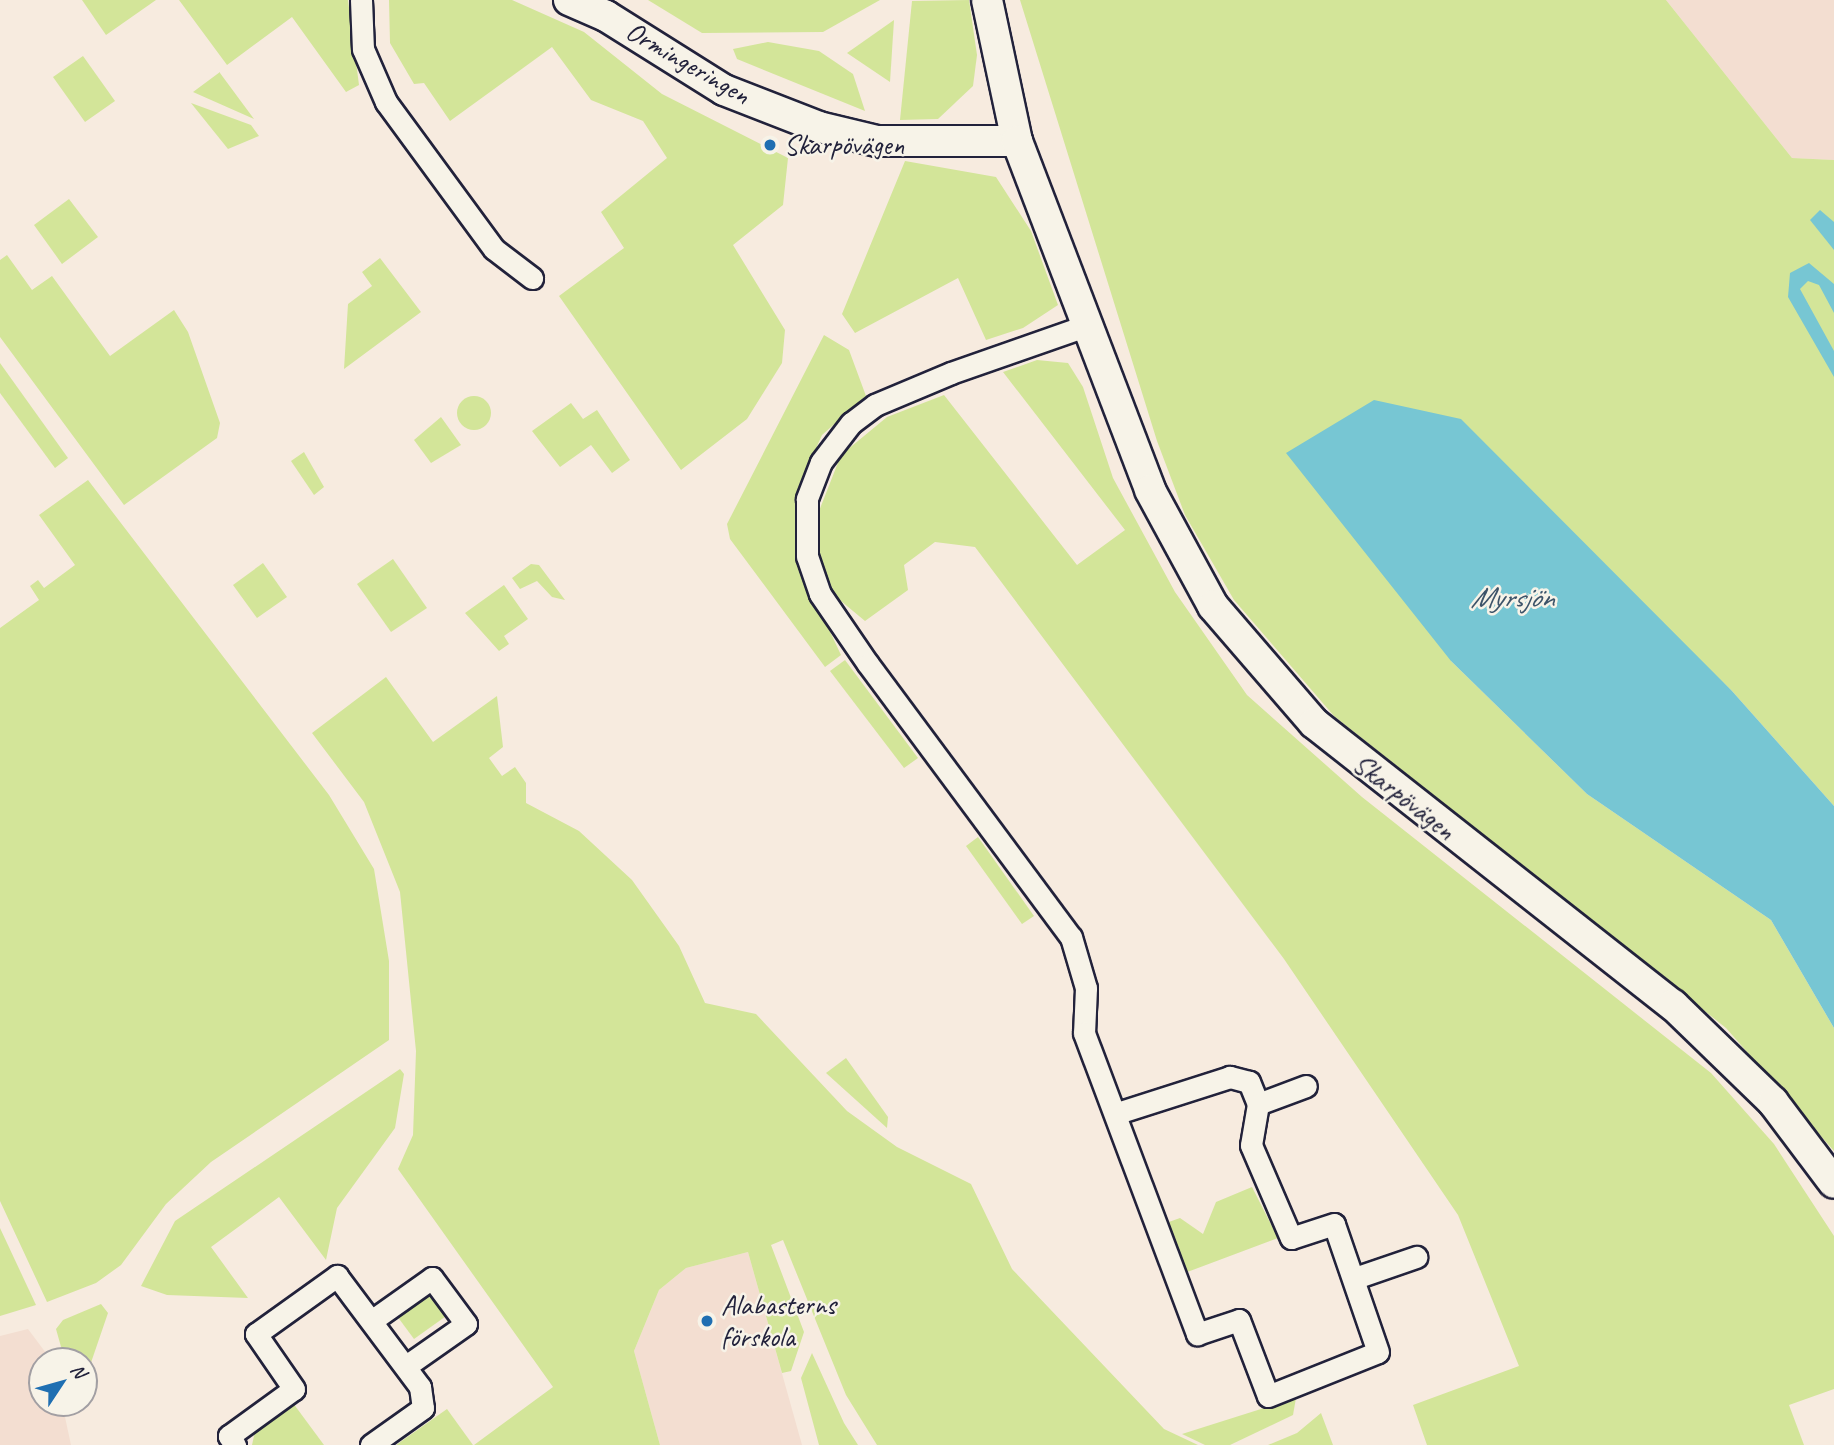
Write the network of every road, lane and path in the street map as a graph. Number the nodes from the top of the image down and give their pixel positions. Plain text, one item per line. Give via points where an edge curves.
1 (361, 0) edge
2 (569, 0) edge
3 (987, 0) edge
4 (1017, 141) junction
5 (532, 278) dead end
6 (1088, 325) junction
7 (1306, 1087) dead end
8 (1258, 1104) junction
9 (1117, 1113) junction
10 (1834, 1183) edge
11 (1416, 1257) dead end
12 (1355, 1278) junction
13 (374, 1320) junction
14 (406, 1366) junction
15 (235, 1445) edge
16 (371, 1445) edge

1 - 5 street via 363,49 386,102 494,249
2 - 4 street, Ormingeringen via 606,16 724,90 864,138
3 - 4 street, Skarpövägen
4 - 6 street, Skarpövägen
6 - 9 street via 875,405 850,423 821,462 805,521 807,556 820,594 1071,937 1086,988 1084,1033
6 - 10 street, Skarpövägen via 1150,490 1213,606 1252,657 1387,786 1672,1005 1773,1102
7 - 8 street
8 - 9 street via 1249,1083 1230,1077
8 - 12 street via 1251,1145 1291,1237 1334,1224
9 - 12 street via 1197,1334 1239,1320 1268,1396 1378,1352
11 - 12 street
13 - 14 street
13 - 14 street via 432,1278 466,1324
13 - 15 street via 337,1276 256,1334 294,1389 229,1436
14 - 16 street via 421,1387 423,1408

